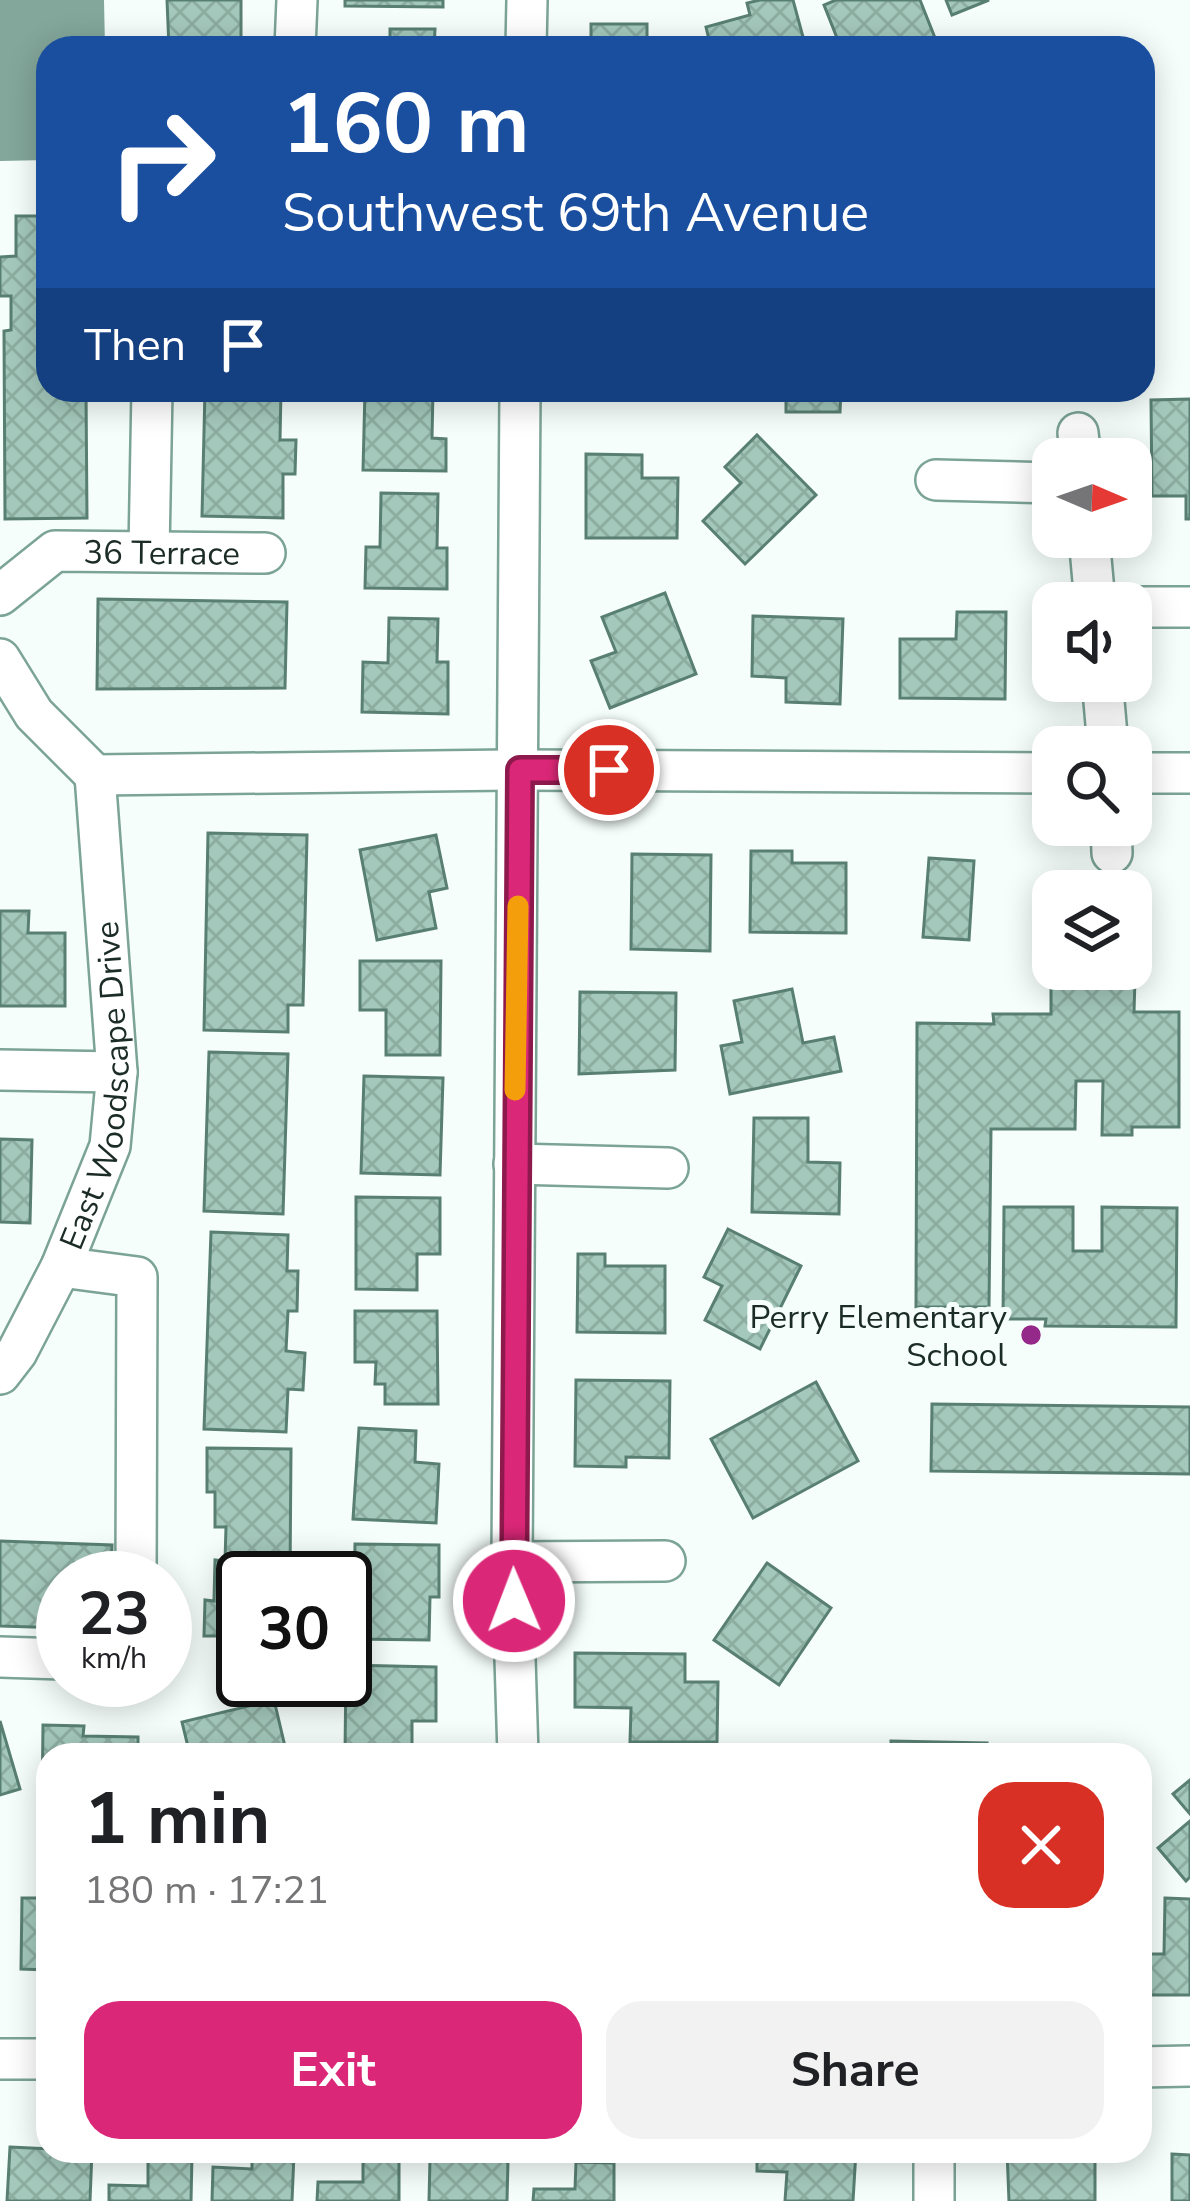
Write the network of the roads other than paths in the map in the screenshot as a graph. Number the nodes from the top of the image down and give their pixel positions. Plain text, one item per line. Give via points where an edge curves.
1 (297, 0) edge
2 (527, 0) edge
3 (296, 36) edge
4 (526, 36) edge
5 (152, 402) edge
6 (520, 402) edge
7 (936, 480) dead end
8 (1032, 482) edge
9 (149, 551) junction
10 (265, 553) dead end
11 (0, 595) edge
12 (1190, 607) edge
13 (1152, 608) edge
14 (0, 659) edge
15 (17, 718) edge
16 (520, 770) junction
17 (1032, 772) edge
18 (1152, 773) edge
19 (1190, 773) edge
20 (95, 775) junction
21 (0, 1070) edge
22 (117, 1072) junction
23 (514, 1164) junction
24 (668, 1168) dead end
25 (61, 1267) junction
26 (0, 1374) edge
27 (136, 1551) edge
28 (665, 1561) dead end
29 (512, 1562) junction
30 (0, 1657) edge
31 (36, 1658) edge
32 (518, 1743) edge
33 (0, 2059) edge
34 (36, 2059) edge
35 (1190, 2066) edge
36 (1152, 2067) edge
37 (934, 2163) edge
38 (934, 2201) edge

1 - 3 street
2 - 4 street
5 - 9 street
6 - 16 street
7 - 8 street
9 - 10 street, 36 Terrace
9 - 11 street, 36 Terrace via 55,551
12 - 13 street
14 - 15 street
15 - 20 street
16 - 17 street
16 - 20 street
16 - 23 street
18 - 19 street
20 - 22 street, East Woodscape Drive
21 - 22 street
22 - 25 street, East Woodscape Drive via 110,1146
23 - 24 street
23 - 29 street
25 - 26 street, East Woodscape Drive
25 - 27 street via 137,1277
28 - 29 street
29 - 32 street
30 - 31 street
33 - 34 street
35 - 36 street
37 - 38 street

